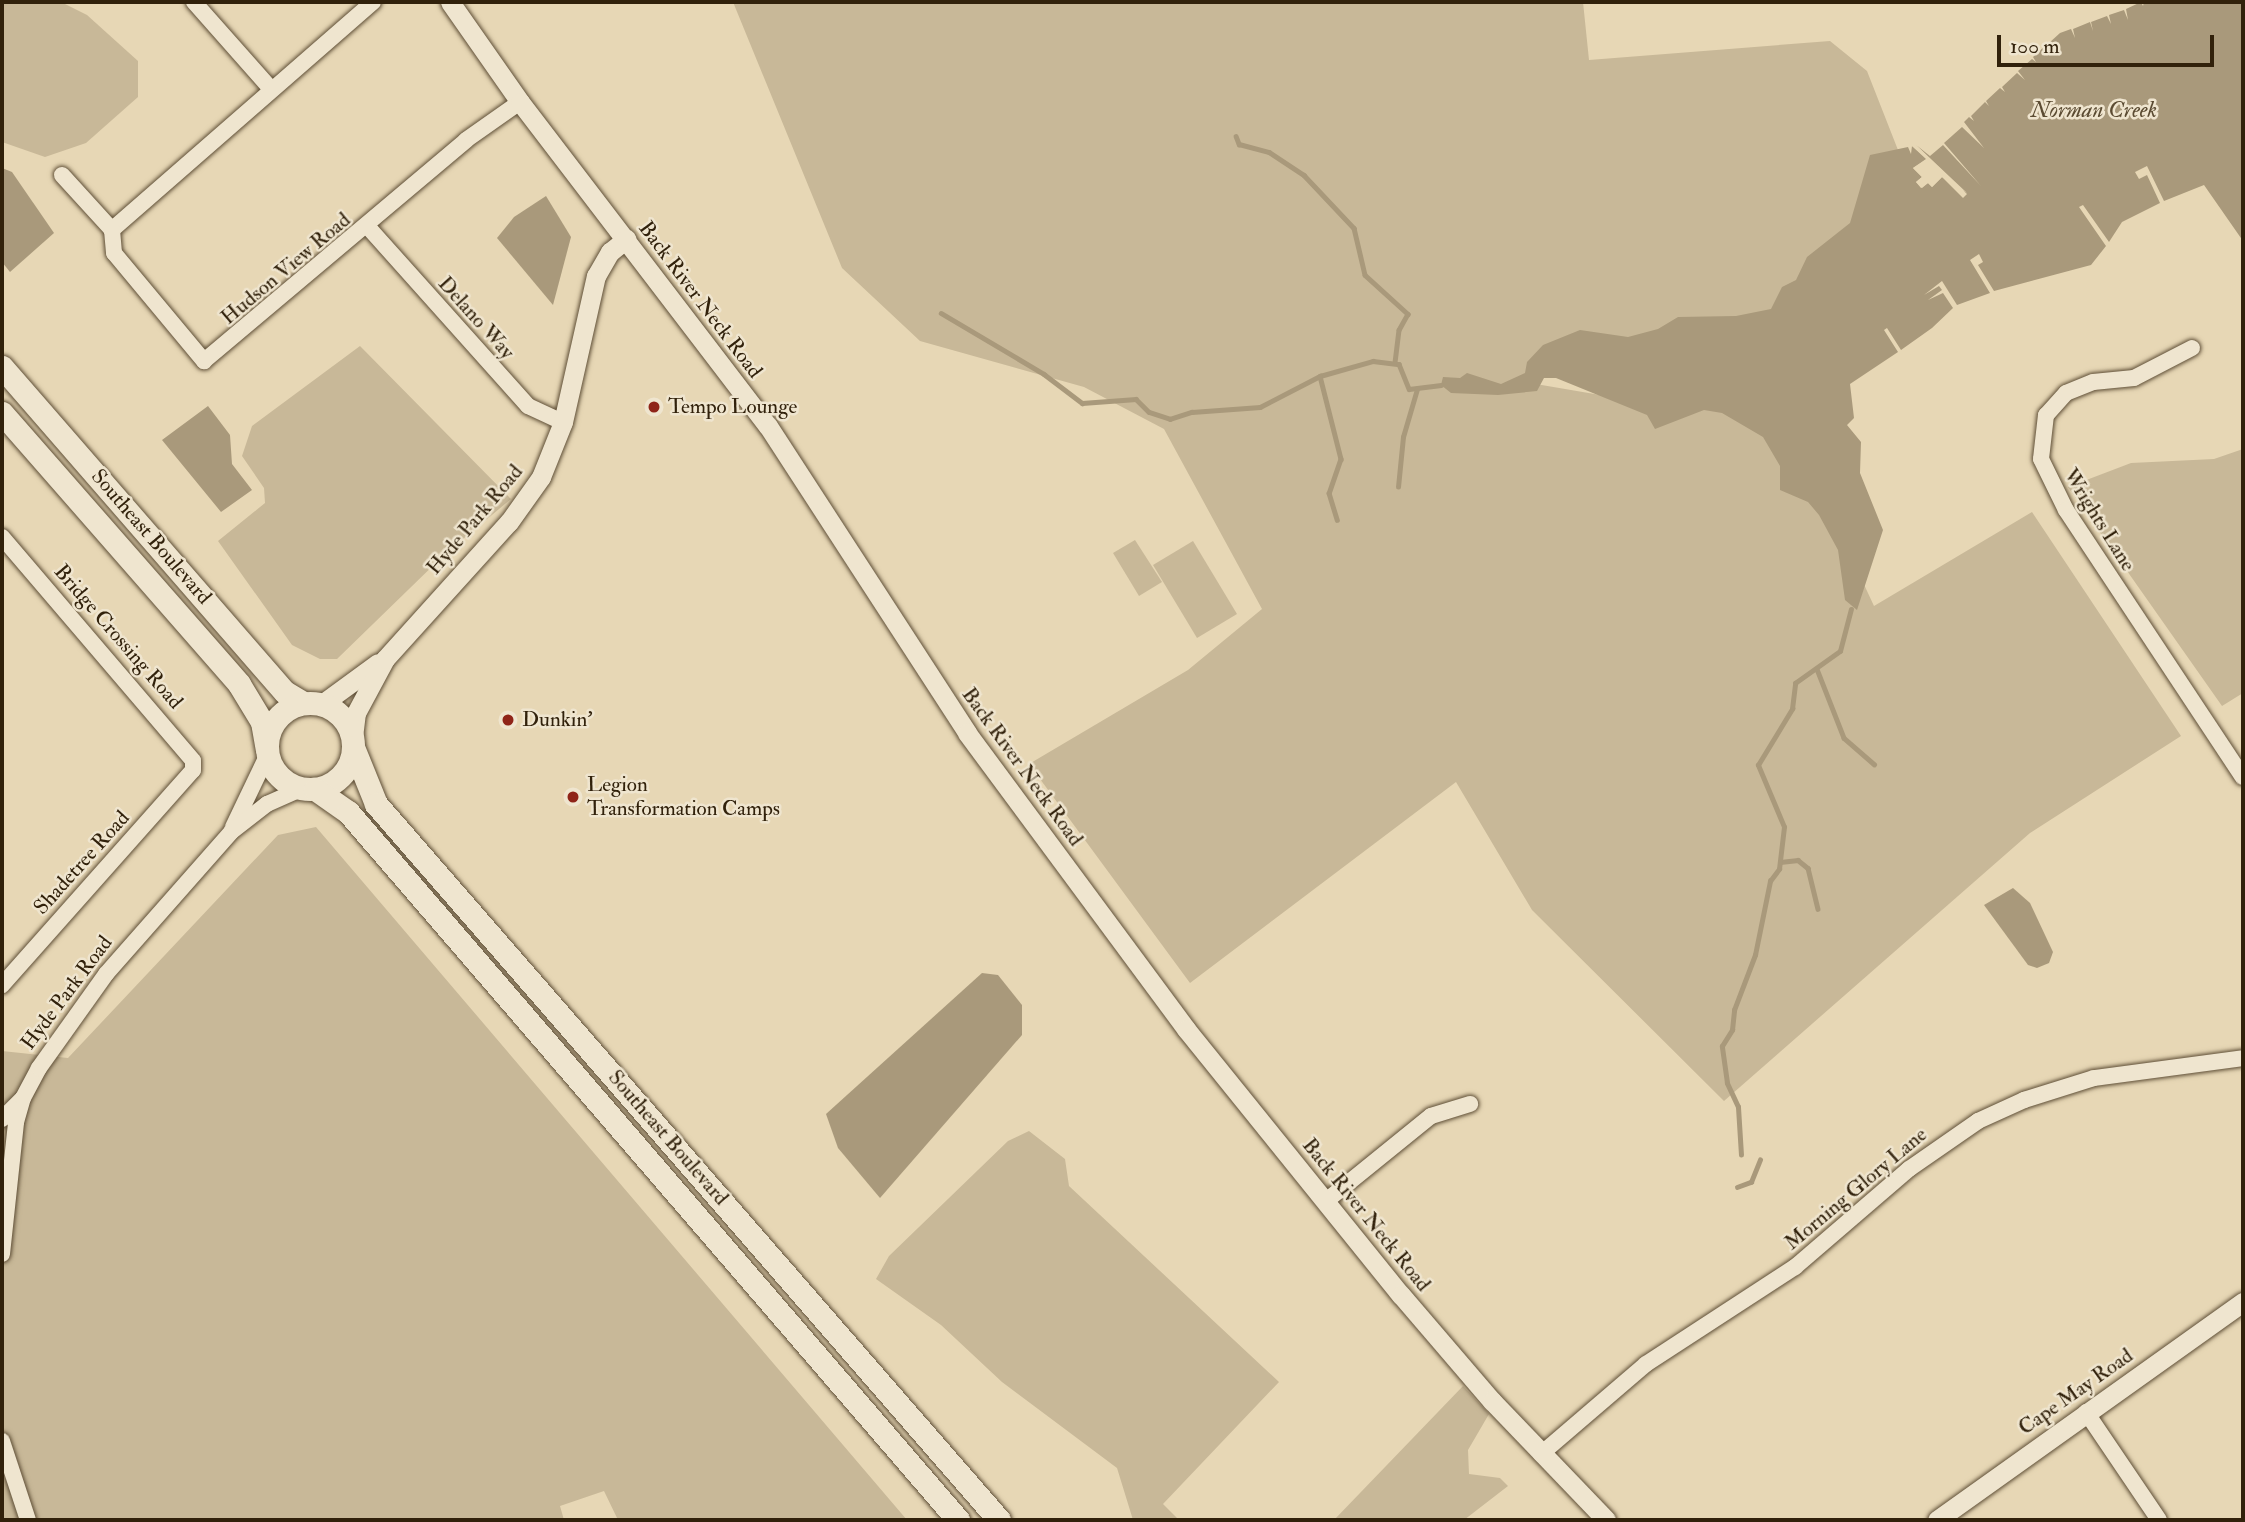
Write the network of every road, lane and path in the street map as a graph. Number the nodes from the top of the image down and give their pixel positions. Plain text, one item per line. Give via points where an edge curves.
1 (194, 2) edge
2 (373, 2) edge
3 (450, 2) edge
4 (271, 89) junction
5 (520, 102) junction
6 (62, 174) dead end
7 (368, 227) junction
8 (112, 229) junction
9 (626, 239) junction
10 (2192, 348) dead end
11 (2, 367) edge
12 (2, 413) edge
13 (563, 422) junction
14 (2, 537) edge
15 (385, 659) junction
16 (312, 704) junction
17 (353, 742) junction
18 (267, 752) junction
19 (193, 770) joint
20 (2243, 777) edge
21 (308, 789) junction
22 (231, 832) junction
23 (2, 985) edge
24 (2243, 1058) edge
25 (23, 1098) junction
26 (1470, 1104) dead end
27 (2, 1119) edge
28 (1326, 1201) junction
29 (2, 1254) edge
30 (2243, 1302) edge
31 (2086, 1412) junction
32 (2, 1441) edge
33 (1541, 1454) junction
34 (28, 1520) edge
35 (958, 1520) edge
36 (999, 1520) edge
37 (1606, 1520) edge
38 (1937, 1520) edge
39 (2159, 1520) edge

1 - 4 street
2 - 4 street
3 - 5 street, Back River Neck Road
4 - 8 street
5 - 7 street, Hudson View Road via 466,140
5 - 9 street, Back River Neck Road
6 - 8 street, Hudson View Road
7 - 8 street, Hudson View Road via 204,362 114,253
7 - 13 street, Delano Way via 528,406
9 - 13 street, Hyde Park Road via 610,252 596,276
9 - 28 street, Back River Neck Road via 799,471 967,733 1186,1029
10 - 20 street, Wrights Lane via 2134,378 2093,382 2066,393 2046,415 2041,459 2066,510
11 - 16 main road, Southeast Boulevard via 285,692
12 - 18 main road, Southeast Boulevard via 239,684 262,722
13 - 15 street, Hyde Park Road via 529,496
14 - 19 street, Bridge Crossing Road via 174,734 193,761
15 - 16 street, Hyde Park Road
15 - 17 street, Hyde Park Road via 356,713
16 - 17 main road via 340,714
16 - 18 main road via 285,711 273,724
17 - 21 main road via 349,766
17 - 36 main road, Southeast Boulevard via 376,804
18 - 21 main road via 285,782
18 - 22 street, Hyde Park Road
19 - 23 street, Shadetree Road
21 - 22 street, Hyde Park Road via 267,804
21 - 35 main road, Southeast Boulevard via 348,812
22 - 25 street, Hyde Park Road via 106,974
24 - 33 street, Morning Glory Lane via 2094,1078 2024,1100 1978,1121 1909,1169 1795,1267 1646,1364
25 - 27 street
25 - 29 street, Hyde Park Road via 13,1141
26 - 28 street via 1431,1116
28 - 33 street, Back River Neck Road
30 - 31 street, Cape May Road
31 - 38 street, Cape May Road
31 - 39 street
32 - 34 street
33 - 37 street, Back River Neck Road

